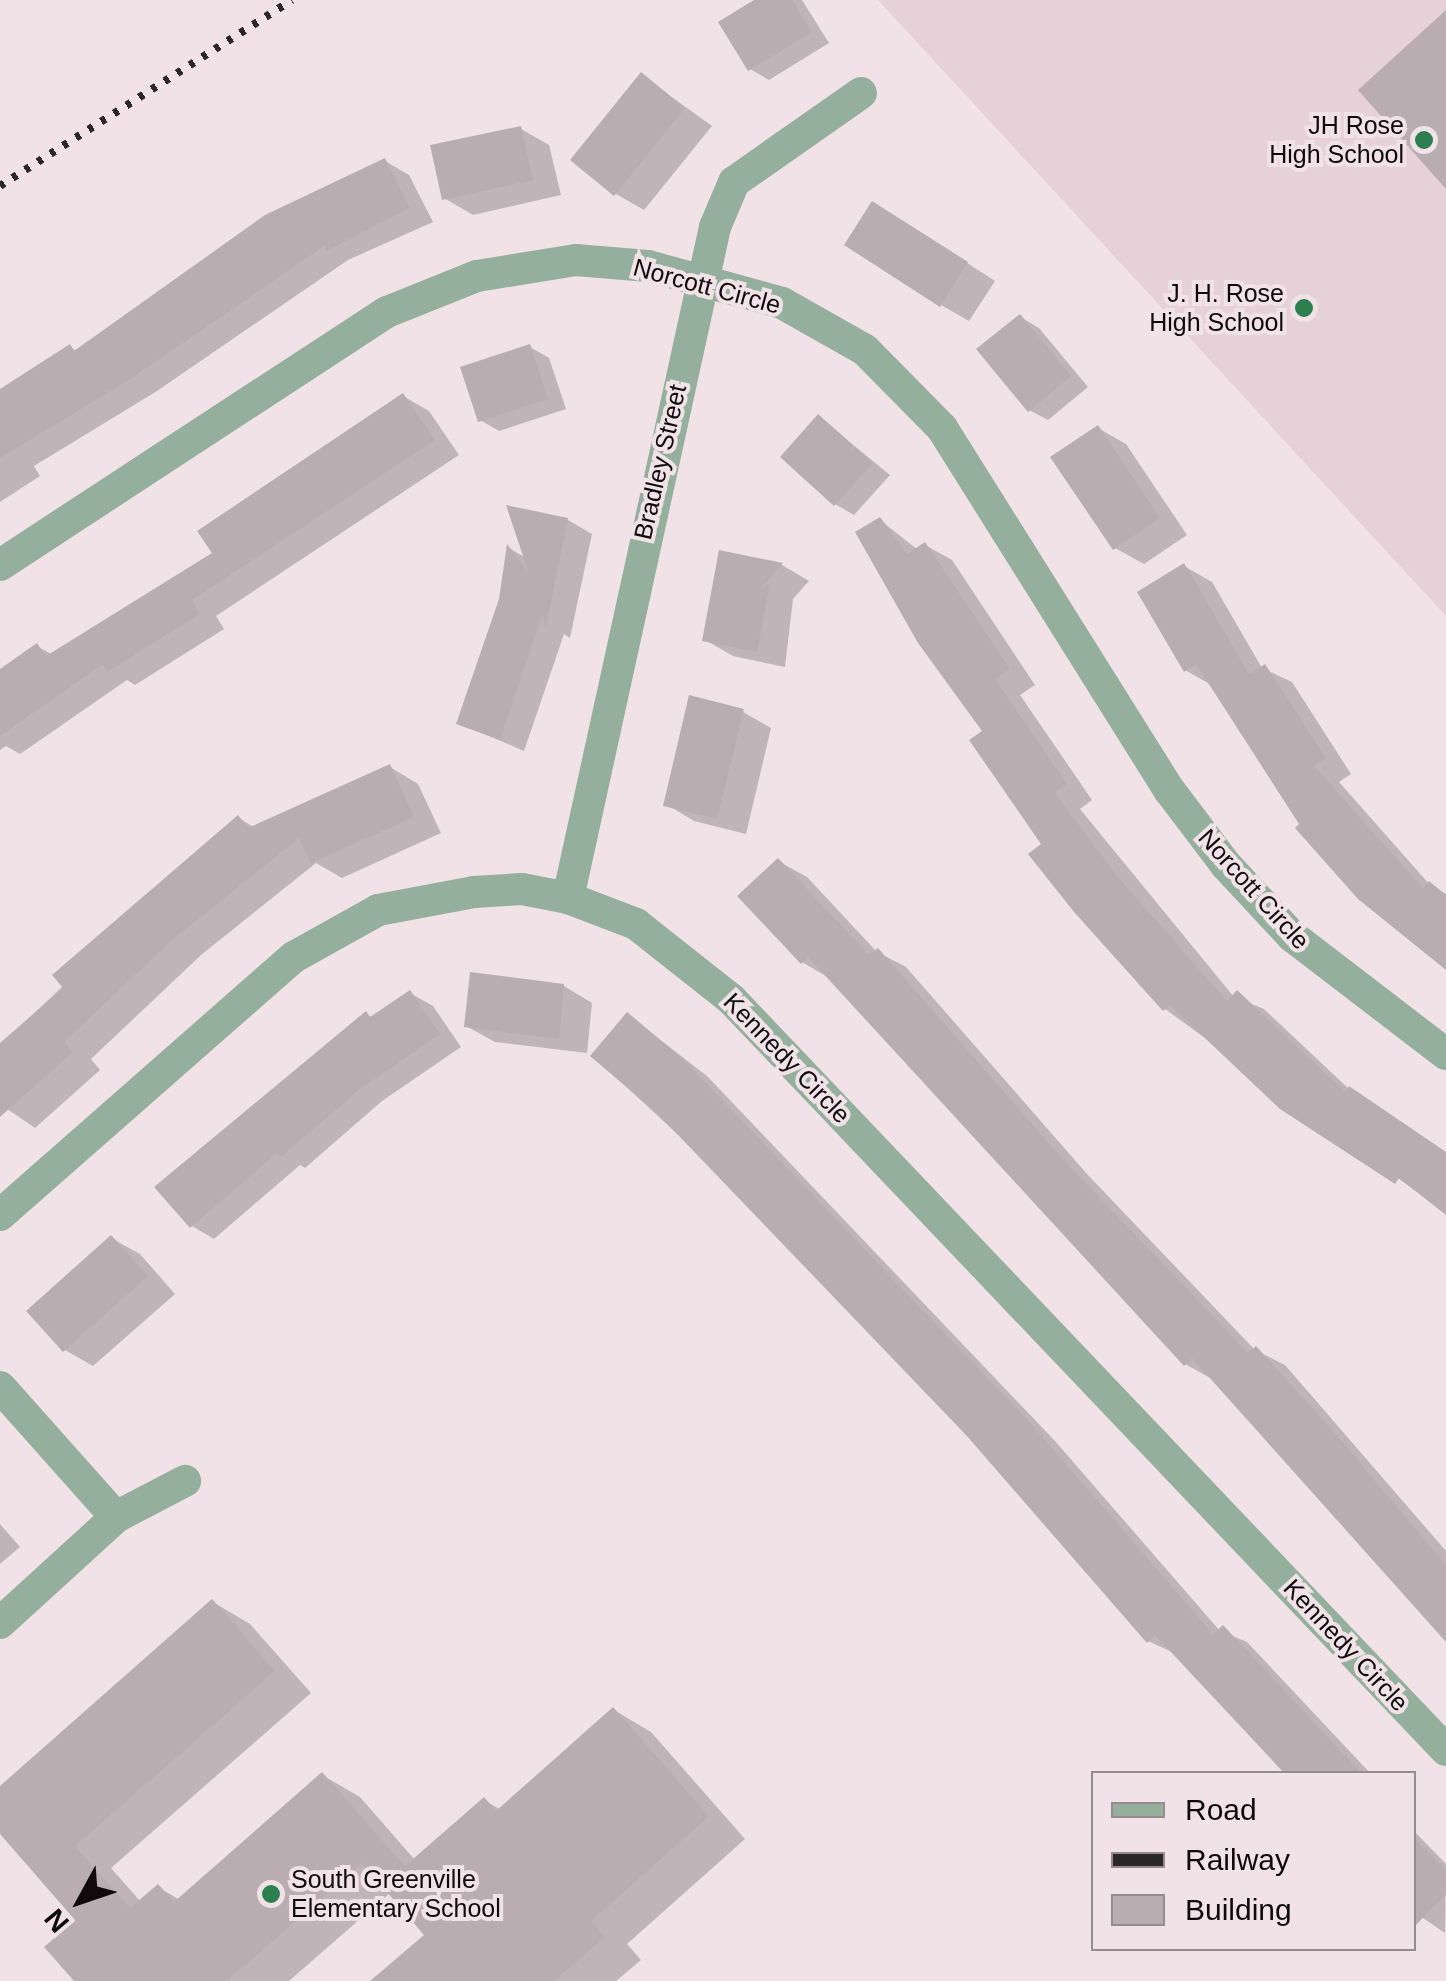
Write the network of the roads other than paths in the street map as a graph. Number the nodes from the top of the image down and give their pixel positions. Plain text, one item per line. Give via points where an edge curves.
1 (861, 93) dead end
2 (702, 280) junction
3 (0, 565) edge
4 (568, 898) junction
5 (1446, 1054) edge
6 (0, 1215) edge
7 (0, 1388) edge
8 (185, 1482) dead end
9 (116, 1517) junction
10 (0, 1623) edge
11 (1446, 1750) edge

1 - 2 street, Bradley Street via 734,182
2 - 3 street, Norcott Circle via 576,260 477,276 387,312
2 - 4 street, Bradley Street
2 - 5 street, Norcott Circle via 782,302 864,350 906,386 973,470 1170,791 1226,866 1292,936
4 - 6 street, Kennedy Circle via 522,890 474,892 378,910 294,957
4 - 11 street, Kennedy Circle via 636,924 732,998
7 - 9 street
8 - 9 street
9 - 10 street

